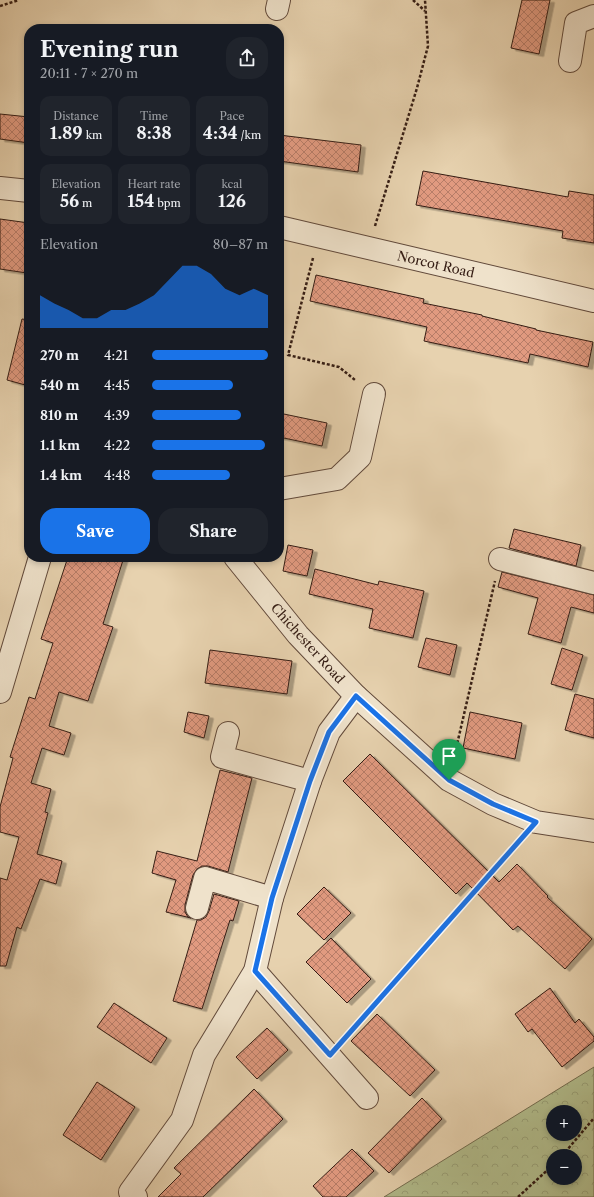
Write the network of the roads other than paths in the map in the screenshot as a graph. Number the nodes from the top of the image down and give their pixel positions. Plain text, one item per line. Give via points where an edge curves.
1 (594, 16) edge
2 (570, 61) dead end
3 (0, 188) edge
4 (24, 190) edge
5 (284, 228) edge
6 (594, 301) edge
7 (374, 394) road end
8 (284, 488) edge
9 (500, 559) road end
10 (38, 562) edge
11 (239, 562) edge
12 (594, 583) edge
13 (4, 661) edge
14 (0, 692) edge
15 (356, 696) junction
16 (228, 733) dead end
17 (310, 781) junction
18 (594, 831) edge
19 (272, 898) junction
20 (197, 908) dead end
21 (255, 971) junction
22 (367, 1098) dead end
23 (133, 1194) edge

1 - 2 street via 576,24
3 - 4 street
5 - 6 street, Norcot Road
7 - 8 street via 360,457 337,479
9 - 12 street
10 - 13 street
11 - 15 street, Chichester Road via 298,635
13 - 14 street
15 - 17 street via 329,732
15 - 18 street, Chichester Road via 449,780 493,804 536,822
16 - 17 street via 222,757
17 - 19 street
19 - 20 street via 205,878
19 - 21 street
21 - 22 street
21 - 23 street via 204,1055 182,1120

